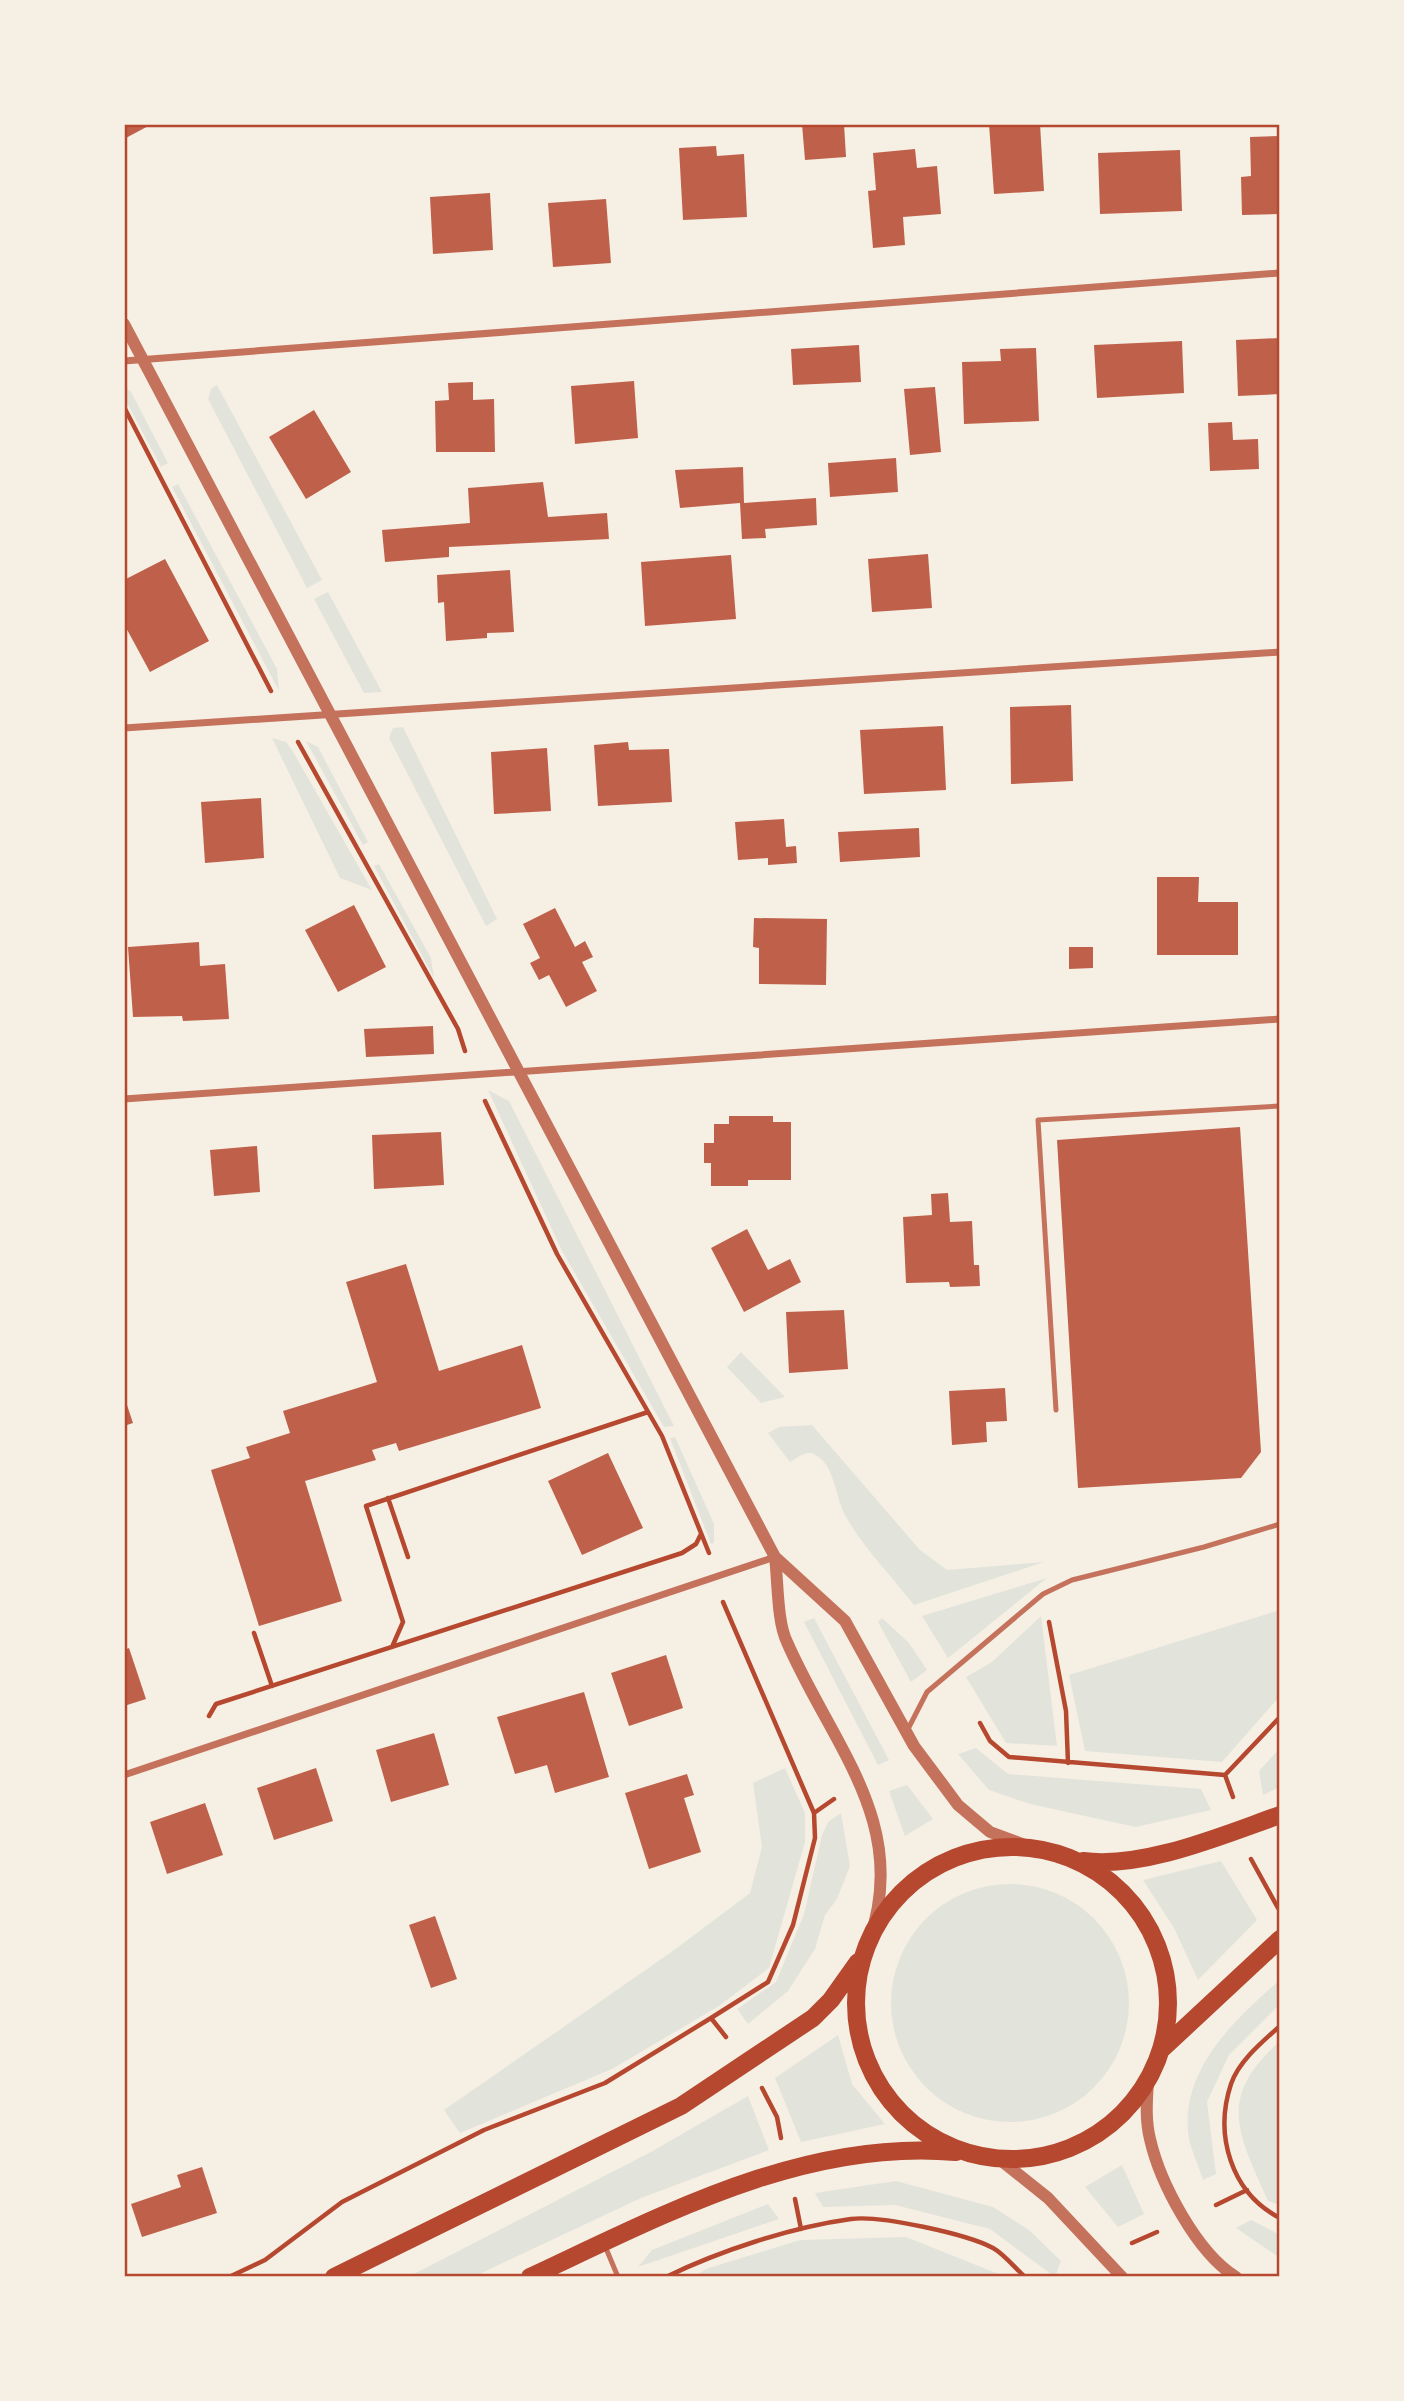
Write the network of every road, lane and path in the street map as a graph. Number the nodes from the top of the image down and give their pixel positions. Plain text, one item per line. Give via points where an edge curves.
1 (1280, 274) edge
2 (124, 324) edge
3 (144, 360) junction
4 (124, 361) edge
5 (124, 407) edge
6 (1280, 652) edge
7 (270, 689) dead end
8 (331, 712) junction
9 (124, 728) edge
10 (298, 741) dead end
11 (1280, 1018) edge
12 (464, 1050) dead end
13 (519, 1070) junction
14 (480, 1090) dead end
15 (124, 1099) edge
16 (1280, 1107) edge
17 (1056, 1410) dead end
18 (648, 1412) junction
19 (388, 1498) junction
20 (1280, 1524) edge
21 (408, 1557) dead end
22 (775, 1557) junction
23 (1043, 1594) junction
24 (720, 1596) dead end
25 (254, 1633) dead end
26 (392, 1647) junction
27 (272, 1686) junction
28 (1280, 1717) edge
29 (980, 1723) dead end
30 (200, 1724) dead end
31 (906, 1732) junction
32 (1068, 1763) junction
33 (124, 1775) edge
34 (1225, 1775) junction
35 (835, 1799) dead end
36 (1236, 1804) dead end
37 (814, 1813) junction
38 (1280, 1815) edge
39 (1033, 1848) junction
40 (1247, 1852) dead end
41 (1066, 1856) junction
42 (1278, 1908) edge
43 (1280, 1939) edge
44 (867, 1945) junction
45 (712, 2018) junction
46 (1280, 2026) edge
47 (728, 2040) dead end
48 (1161, 2049) junction
49 (1148, 2080) junction
50 (761, 2087) dead end
51 (784, 2148) dead end
52 (973, 2153) junction
53 (998, 2158) junction
54 (1247, 2190) junction
55 (794, 2195) dead end
56 (1216, 2205) dead end
57 (1280, 2218) edge
58 (801, 2229) junction
59 (1157, 2232) dead end
60 (603, 2243) junction
61 (1132, 2243) dead end
62 (229, 2277) edge
63 (334, 2277) edge
64 (530, 2277) edge
65 (618, 2277) edge
66 (666, 2277) edge
67 (1025, 2277) edge
68 (1122, 2277) edge
69 (1236, 2277) edge

1 - 3 street
2 - 3 street
3 - 4 street
3 - 8 street
5 - 7 path
6 - 8 street
8 - 9 street
8 - 13 street
10 - 12 path via 458,1028
11 - 13 street
13 - 15 street
13 - 22 street
14 - 18 path via 557,1254
16 - 17 lane via 1038,1120
18 - 19 path
18 - 26 path via 701,1534 696,1544 681,1553
19 - 21 path
19 - 26 path via 366,1506 403,1622
20 - 23 lane via 1072,1580
22 - 31 street via 845,1621
22 - 33 street
22 - 44 street via 785,1639 855,1773 882,1852 881,1898
23 - 31 lane via 927,1692
23 - 32 path via 1066,1711
24 - 37 path
25 - 27 path
26 - 27 path
27 - 30 path via 216,1704
28 - 34 path
29 - 32 path via 990,1741 1009,1756
31 - 39 street via 942,1784 977,1823 1004,1839
32 - 34 path
34 - 36 path
35 - 37 path
37 - 45 path via 816,1838 793,1926 768,1982
38 - 41 main road via 1130,1860 1104,1863
39 - 41 main road
39 - 44 main road via 999,1847 935,1867 908,1886
40 - 42 path
41 - 48 main road via 1123,1892 1159,1949 1168,2015
43 - 48 main road
44 - 52 main road via 856,2007 860,2040 872,2071 913,2124 942,2142
44 - 63 main road via 847,1979 813,2018 681,2106
45 - 47 path
45 - 62 path via 605,2083 484,2130 342,2202 265,2260
46 - 54 path via 1254,2050 1232,2082 1222,2125 1234,2173
48 - 49 main road
49 - 53 main road via 1114,2122 1091,2137 1040,2156
49 - 69 street via 1150,2139 1178,2206 1199,2243
50 - 51 path via 777,2116
52 - 53 main road
52 - 60 main road via 900,2149 789,2171 691,2202
53 - 68 street via 1048,2198
54 - 56 path
54 - 57 path via 1263,2210
55 - 58 path
58 - 66 path
58 - 67 path via 854,2218 926,2227 994,2248
59 - 61 path
60 - 64 main road
60 - 65 lane

